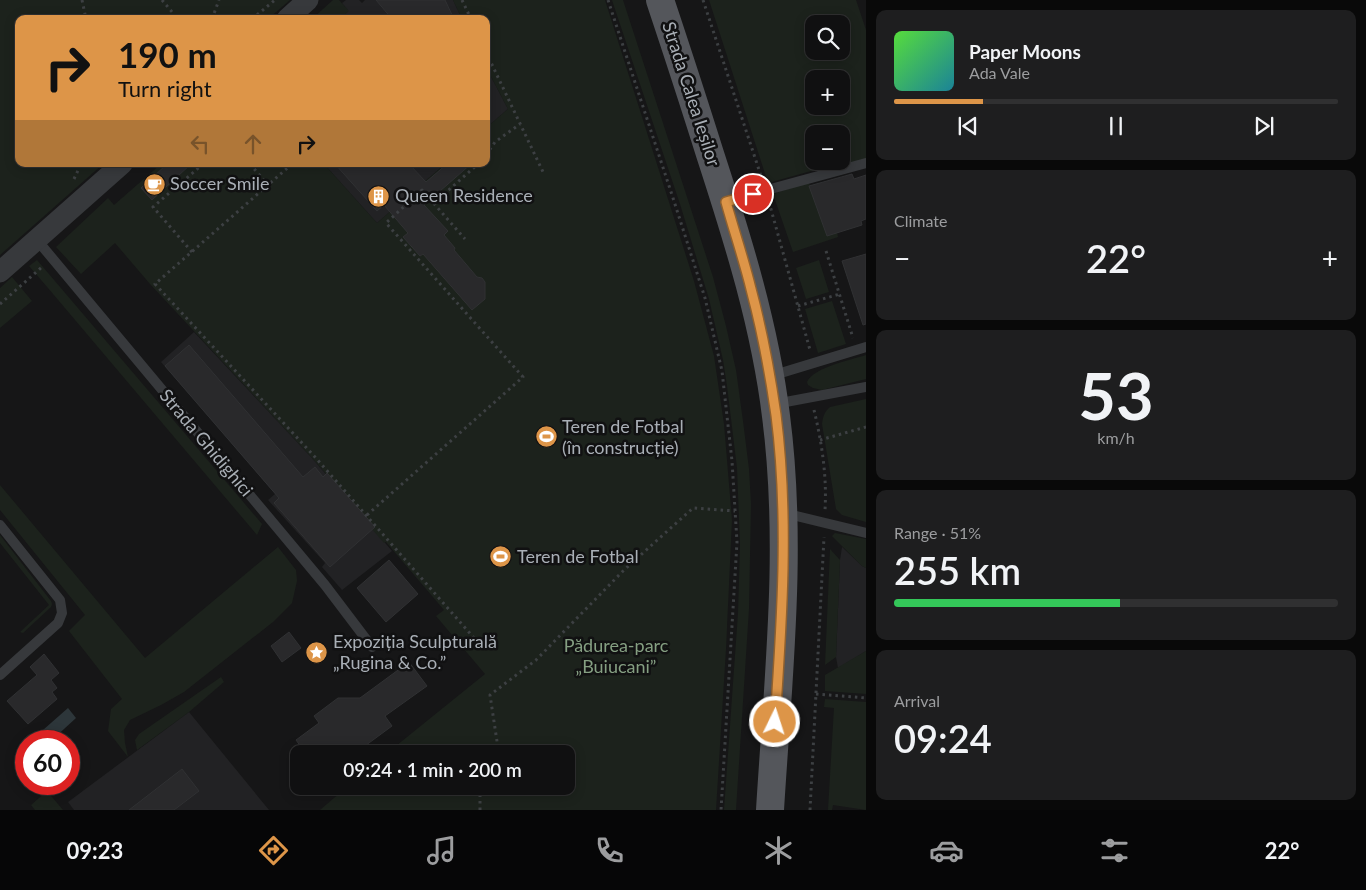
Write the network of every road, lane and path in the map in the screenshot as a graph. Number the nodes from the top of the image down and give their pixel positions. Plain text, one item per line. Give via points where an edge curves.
1 (82, 0) edge
2 (162, 0) edge
3 (219, 0) edge
4 (274, 0) edge
5 (308, 0) edge
6 (462, 0) edge
7 (608, 0) edge
8 (660, 0) edge
9 (85, 15) edge
10 (175, 15) edge
11 (213, 15) edge
12 (257, 15) edge
13 (291, 15) edge
14 (469, 15) edge
15 (490, 60) edge
16 (520, 124) junction
17 (490, 149) edge
18 (866, 163) edge
19 (119, 167) edge
20 (200, 167) edge
21 (253, 167) edge
22 (289, 167) edge
23 (475, 167) edge
24 (544, 174) dead end
25 (268, 185) junction
26 (726, 202) junction
27 (434, 203) junction
28 (465, 239) dead end
29 (37, 240) junction
30 (826, 250) dead end
31 (192, 252) junction
32 (52, 258) junction
33 (0, 272) edge
34 (840, 294) junction
35 (0, 304) edge
36 (798, 306) dead end
37 (861, 349) edge
38 (770, 377) junction
39 (866, 387) edge
40 (810, 398) junction
41 (774, 404) junction
42 (866, 427) edge
43 (820, 440) junction
44 (735, 511) junction
45 (783, 513) junction
46 (367, 515) junction
47 (825, 523) junction
48 (0, 525) edge
49 (866, 533) edge
50 (474, 638) dead end
51 (372, 647) dead end
52 (0, 675) edge
53 (816, 694) junction
54 (866, 698) edge
55 (498, 745) edge
56 (480, 795) edge
57 (480, 810) edge
58 (721, 810) edge
59 (770, 810) edge
60 (810, 810) edge

1 - 9 path
2 - 10 path
3 - 11 path
4 - 12 path
5 - 13 street
6 - 14 path
7 - 44 path via 705,298 722,371
8 - 26 main road, Strada Calea Ieșilor
15 - 16 path
16 - 17 path
16 - 24 path
18 - 26 lane
19 - 29 street
20 - 31 path via 153,208
21 - 25 path
22 - 25 path
23 - 27 path
25 - 31 path
26 - 38 main road, Strada Calea Ieșilor via 752,289
27 - 28 path
27 - 46 path via 422,190 386,222 523,377
29 - 32 lane, Strada Ghidighici
29 - 33 street
30 - 34 path
31 - 46 path via 154,284
32 - 35 path
32 - 51 lane, Strada Ghidighici
34 - 36 path
34 - 37 path
37 - 38 lane
38 - 41 main road, Strada Calea Ieșilor
39 - 40 lane
40 - 41 lane
40 - 43 path
41 - 45 main road, Strada Calea Ieșilor
42 - 43 path
43 - 47 path via 826,487
44 - 55 path via 693,508 624,570 536,660 490,695
44 - 58 path via 737,542
45 - 47 lane
45 - 59 main road, Strada Calea Ieșilor via 783,599
46 - 50 path
47 - 49 lane
47 - 53 path
48 - 52 lane via 60,600 62,614 58,623
53 - 54 path
53 - 60 path
56 - 57 path

